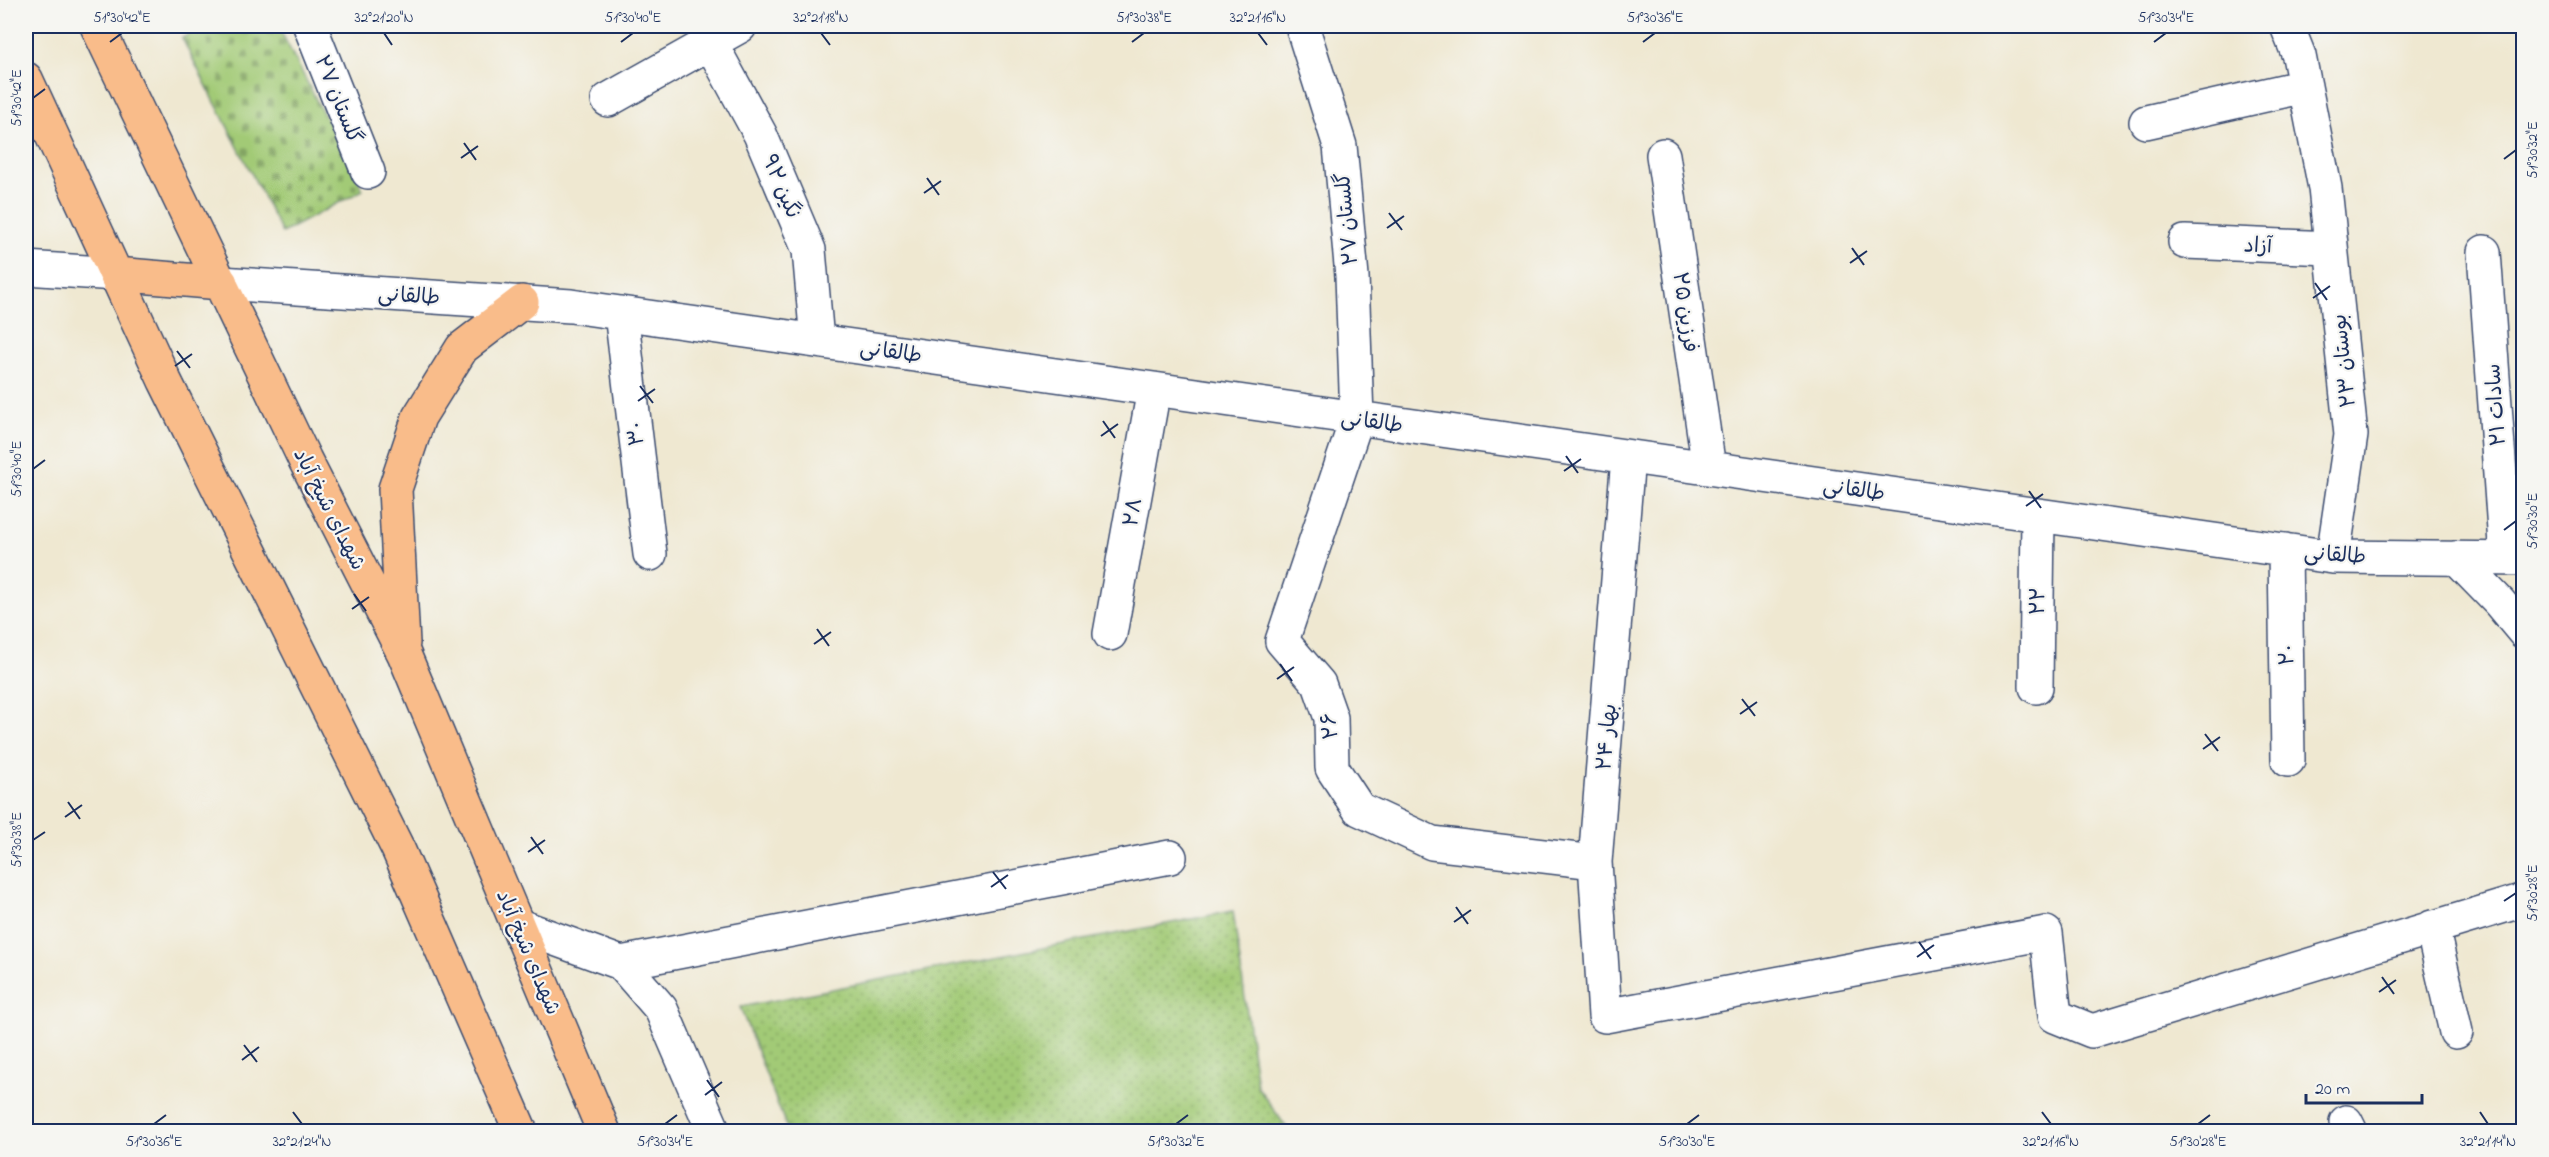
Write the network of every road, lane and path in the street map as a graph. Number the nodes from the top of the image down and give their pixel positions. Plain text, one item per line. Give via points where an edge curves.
1 (97, 26) edge
2 (310, 26) edge
3 (740, 26) edge
4 (1302, 26) edge
5 (2288, 26) edge
6 (710, 42) junction
7 (26, 78) edge
8 (2305, 86) junction
9 (608, 100) dead end
10 (2146, 122) dead end
11 (1663, 155) dead end
12 (368, 172) dead end
13 (2185, 242) dead end
14 (2331, 248) junction
15 (2484, 252) dead end
16 (26, 268) edge
17 (116, 274) junction
18 (221, 283) junction
19 (522, 302) junction
20 (621, 313) junction
21 (817, 341) junction
22 (1154, 389) junction
23 (1357, 418) junction
24 (1629, 457) junction
25 (1709, 468) junction
26 (2038, 516) junction
27 (2285, 550) junction
28 (650, 554) dead end
29 (2333, 557) junction
30 (2456, 558) junction
31 (2515, 559) edge
32 (2523, 632) edge
33 (1110, 634) dead end
34 (404, 654) junction
35 (2036, 687) dead end
36 (2288, 760) dead end
37 (1170, 857) dead end
38 (1595, 862) junction
39 (2523, 900) edge
40 (518, 925) junction
41 (2432, 927) junction
42 (621, 963) junction
43 (2456, 1032) dead end
44 (521, 1131) edge
45 (604, 1131) edge
46 (714, 1131) edge

1 - 18 main road, شهدای شیخ آباد
2 - 12 street, گلستان ۲۷
3 - 6 street
4 - 23 street, گلستان ۲۷ via 1340,146 1352,276
5 - 8 street, بوستان ۲۳
6 - 9 street
6 - 21 street, نگین ۹۲ via 760,134 808,250
7 - 17 main road
8 - 10 street
8 - 14 street, بوستان ۲۳ via 2325,188
11 - 25 street, فرزین ۲۵
13 - 14 street, آزاد
14 - 29 street, بوستان ۲۳ via 2351,435
15 - 31 street, سادات ۲۱
16 - 17 street
17 - 18 main road
17 - 44 main road via 165,381 398,849
18 - 19 street, طالقانی
18 - 34 main road, شهدای شیخ آباد
19 - 20 street, طالقانی
19 - 34 main road via 462,348 419,417 395,489
20 - 21 street, طالقانی
20 - 28 street, ۳۰
21 - 22 street, طالقانی
22 - 23 street, طالقانی
22 - 33 street, ۲۸
23 - 24 street, طالقانی
23 - 38 street, ۲۶ via 1282,641 1319,684 1331,718 1332,768 1359,809 1432,843
24 - 25 street, طالقانی
24 - 38 street, بهار ۲۴
25 - 26 street, طالقانی
26 - 27 street, طالقانی
26 - 35 street, ۲۲
27 - 29 street, طالقانی
27 - 36 street, ۲۰
29 - 30 street, طالقانی
30 - 31 street, طالقانی
30 - 32 street
34 - 40 main road, شهدای شیخ آباد
37 - 42 street
38 - 41 street, بهار ۲۴ via 1605,1016 2046,933 2055,1016 2092,1031
39 - 41 street
40 - 42 street
40 - 45 main road, شهدای شیخ آباد
41 - 43 street
42 - 46 street via 661,1009

